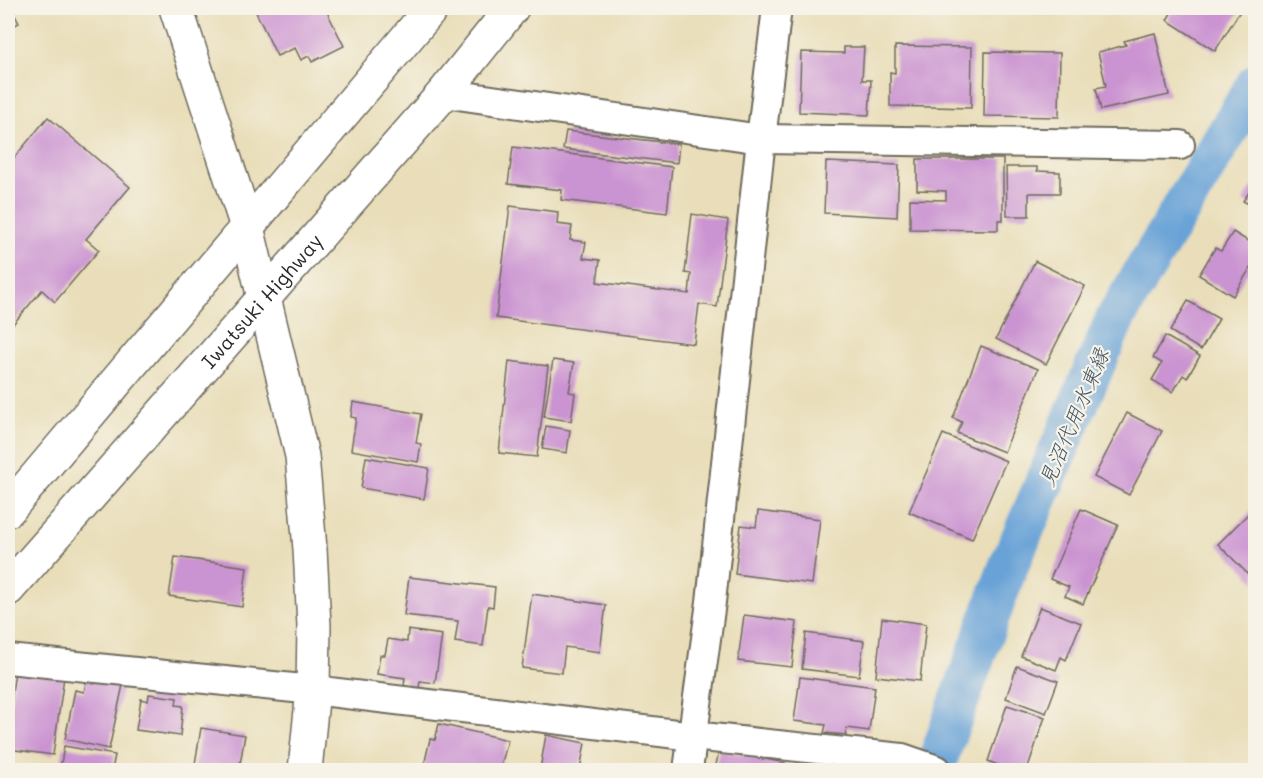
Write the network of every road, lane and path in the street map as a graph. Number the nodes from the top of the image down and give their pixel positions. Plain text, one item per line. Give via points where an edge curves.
1 (176, 8) edge
2 (432, 8) edge
3 (512, 8) edge
4 (777, 8) edge
5 (444, 93) junction
6 (761, 139) junction
7 (1180, 145) dead end
8 (247, 227) junction
9 (265, 298) junction
10 (8, 510) edge
11 (8, 589) edge
12 (8, 659) edge
13 (313, 690) junction
14 (693, 736) junction
15 (305, 771) edge
16 (688, 771) edge
17 (937, 771) edge

1 - 8 main road
2 - 8 main road
3 - 5 main road, Iwatsuki Highway
4 - 6 street
5 - 6 street
5 - 9 main road, Iwatsuki Highway
6 - 7 street
6 - 14 street
8 - 9 main road
8 - 10 main road
9 - 11 main road, Iwatsuki Highway
9 - 13 main road via 302,456 314,626
12 - 13 street
13 - 14 street
13 - 15 main road
14 - 16 street
14 - 17 street via 902,758

